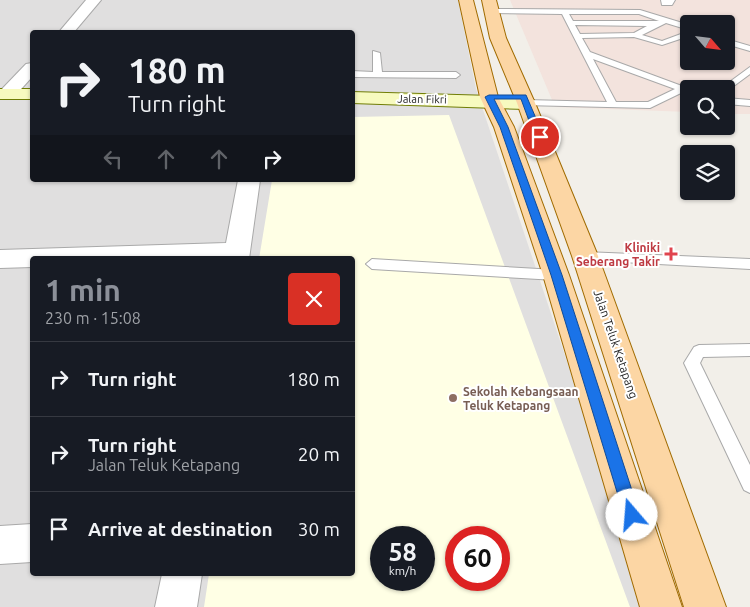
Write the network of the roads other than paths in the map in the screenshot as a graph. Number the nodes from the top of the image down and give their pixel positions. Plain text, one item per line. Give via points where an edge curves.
1 (94, 0) edge
2 (466, 0) edge
3 (490, 6) edge
4 (564, 11) junction
5 (666, 20) junction
6 (571, 23) junction
7 (658, 24) junction
8 (680, 25) edge
9 (68, 30) edge
10 (635, 35) junction
11 (578, 36) junction
12 (680, 38) edge
13 (735, 44) edge
14 (750, 49) edge
15 (376, 53) dead end
16 (588, 54) junction
17 (30, 70) edge
18 (750, 70) edge
19 (355, 74) edge
20 (378, 74) junction
21 (456, 75) dead end
22 (735, 81) edge
23 (680, 88) edge
24 (680, 93) edge
25 (3, 94) edge
26 (30, 94) edge
27 (355, 97) edge
28 (461, 100) junction
29 (525, 100) junction
30 (735, 102) edge
31 (750, 103) edge
32 (614, 104) junction
33 (495, 109) junction
34 (249, 182) edge
35 (237, 255) edge
36 (178, 256) edge
37 (586, 256) junction
38 (30, 258) edge
39 (0, 259) edge
40 (372, 264) dead end
41 (750, 264) edge
42 (556, 275) junction
43 (750, 350) edge
44 (750, 484) edge
45 (30, 543) edge
46 (0, 545) edge
47 (182, 576) edge
48 (176, 607) edge
49 (661, 607) edge
50 (705, 607) edge

1 - 9 street
2 - 33 main road
3 - 4 lane
3 - 29 main road, Jalan Teluk Ketapang via 498,38
4 - 5 lane via 640,12
4 - 6 lane
5 - 7 lane
5 - 8 lane
6 - 7 lane
6 - 11 lane
7 - 10 lane
10 - 11 lane
10 - 12 lane via 664,44
11 - 16 lane
13 - 14 lane
15 - 20 lane
16 - 23 lane
16 - 32 lane
17 - 25 street
18 - 22 lane
19 - 20 lane
20 - 21 lane
24 - 32 lane via 656,104
25 - 26 street
27 - 28 street, Jalan Fikri
28 - 33 street, Jalan Fikri
28 - 33 street
29 - 32 lane
29 - 33 street, Jalan Fikri
29 - 37 main road, Jalan Teluk Ketapang
30 - 31 lane
33 - 42 main road
34 - 35 street
35 - 36 street
37 - 41 lane
37 - 50 main road, Jalan Teluk Ketapang
38 - 39 street
40 - 42 lane
42 - 49 main road
43 - 44 lane via 699,351 692,364
45 - 46 street
47 - 48 street

